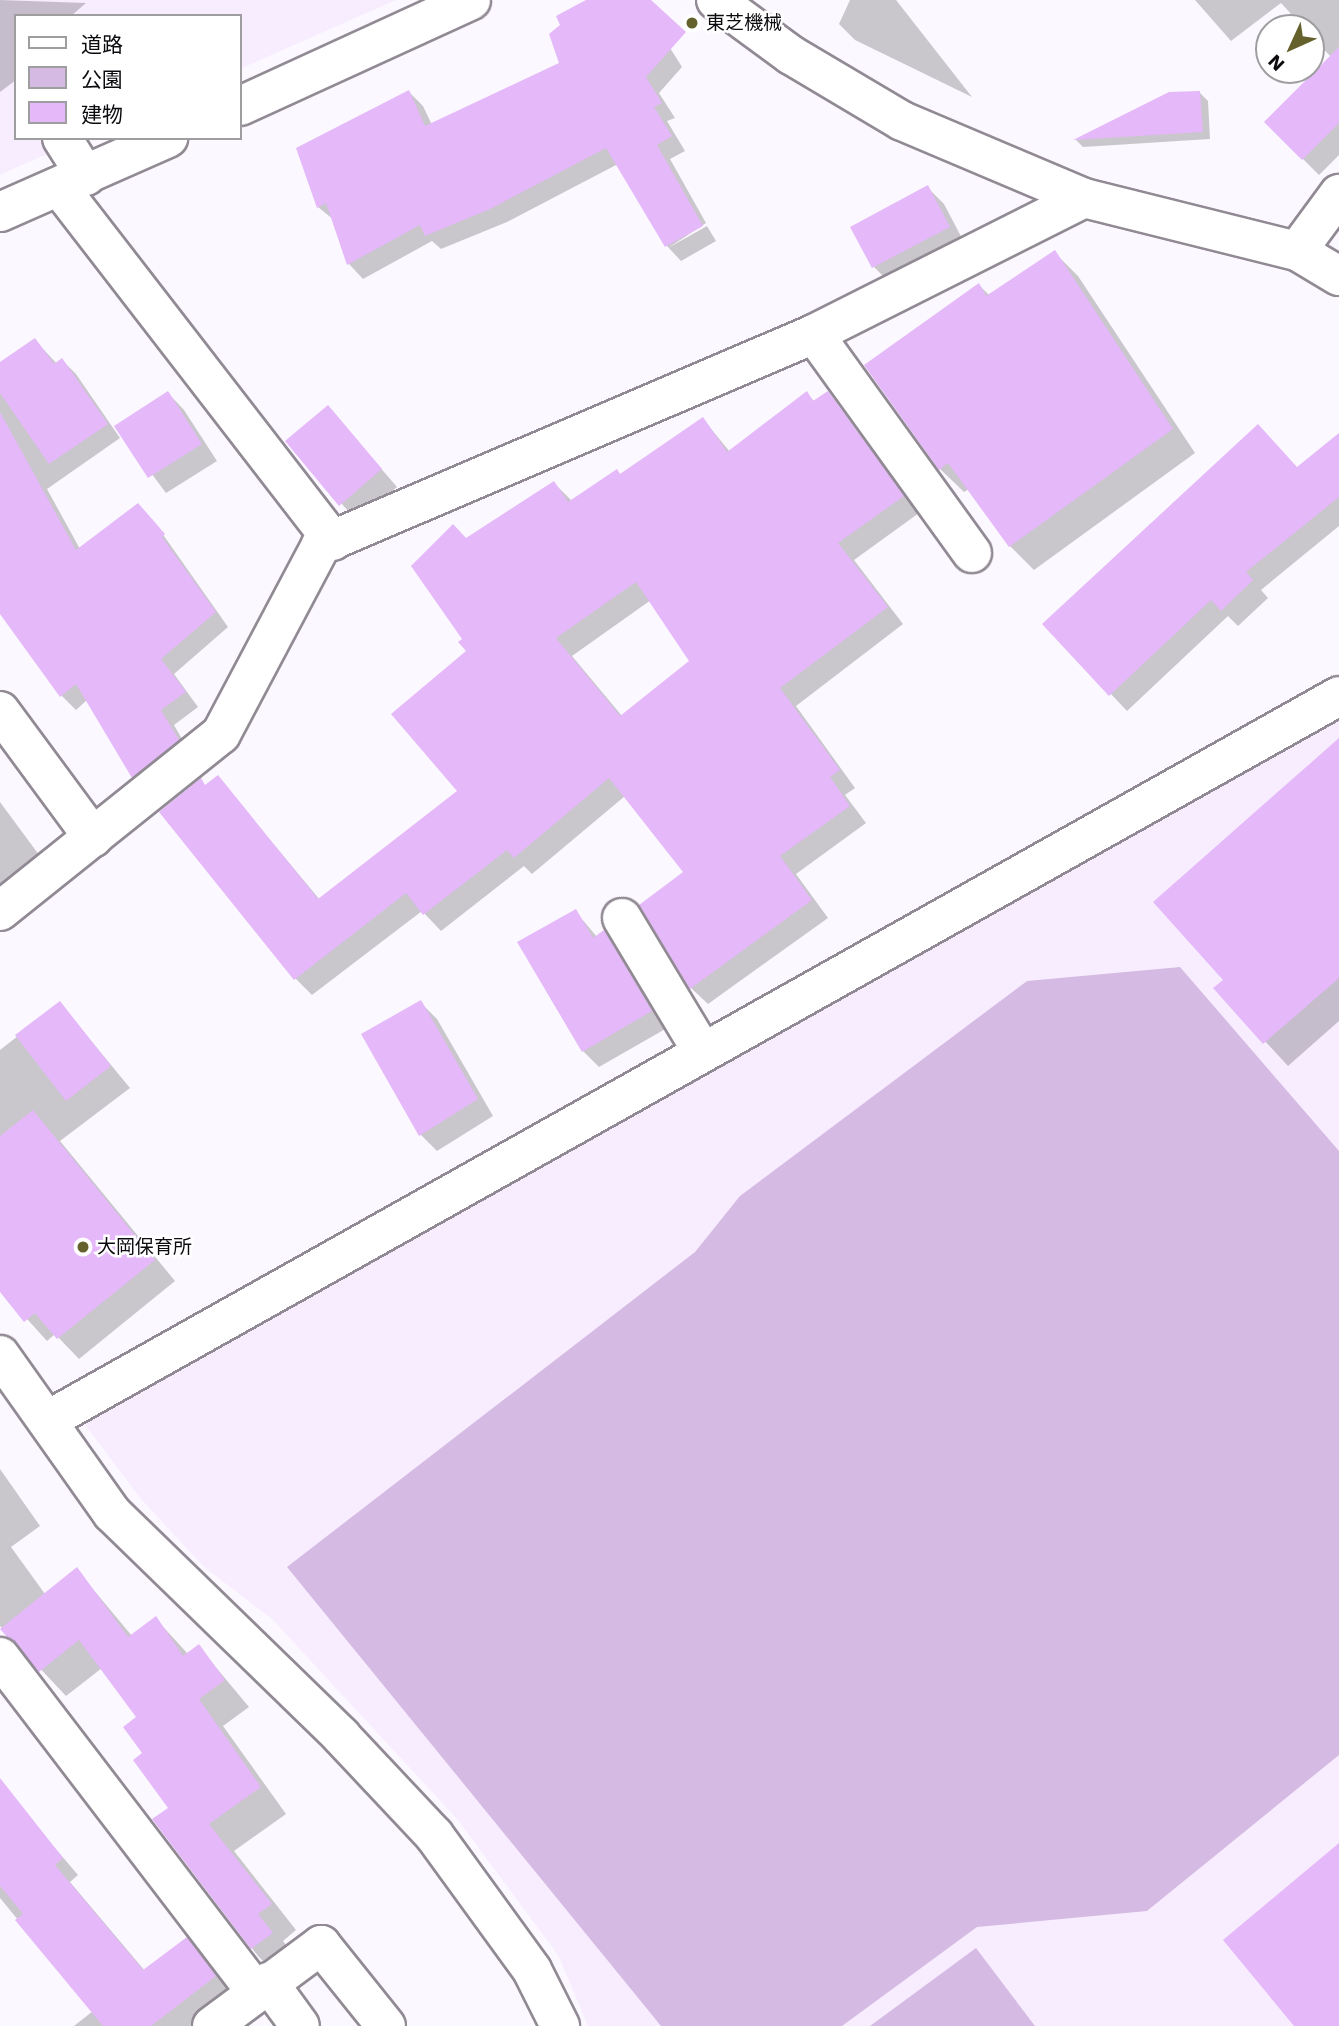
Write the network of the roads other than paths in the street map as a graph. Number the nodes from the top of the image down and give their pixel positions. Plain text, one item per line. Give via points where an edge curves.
1 (471, 0) edge
2 (716, 0) edge
3 (242, 105) edge
4 (62, 140) edge
5 (164, 140) edge
6 (73, 182) junction
7 (1339, 194) edge
8 (1084, 198) junction
9 (0, 212) edge
10 (1297, 251) junction
11 (1339, 276) edge
12 (814, 334) junction
13 (333, 541) junction
14 (972, 553) dead end
15 (1339, 696) edge
16 (0, 711) edge
17 (93, 836) junction
18 (0, 911) edge
19 (622, 918) dead end
20 (702, 1051) junction
21 (4, 1371) edge
22 (48, 1420) junction
23 (0, 1657) edge
24 (262, 1987) junction
25 (212, 2026) edge
26 (300, 2026) edge
27 (386, 2026) edge
28 (560, 2026) edge

1 - 3 street
2 - 8 street via 791,55 902,121
4 - 6 street
5 - 6 street
6 - 9 street
6 - 13 street
7 - 10 street
8 - 10 street
8 - 12 street
10 - 11 street
12 - 13 street
12 - 14 street
13 - 17 street via 321,545 221,734
15 - 20 street
16 - 17 street
17 - 18 street
19 - 20 street
20 - 22 street
21 - 22 street
22 - 28 street via 112,1513 341,1736 434,1835 532,1970
23 - 24 street
24 - 25 street
24 - 26 street
24 - 27 street via 321,1945

